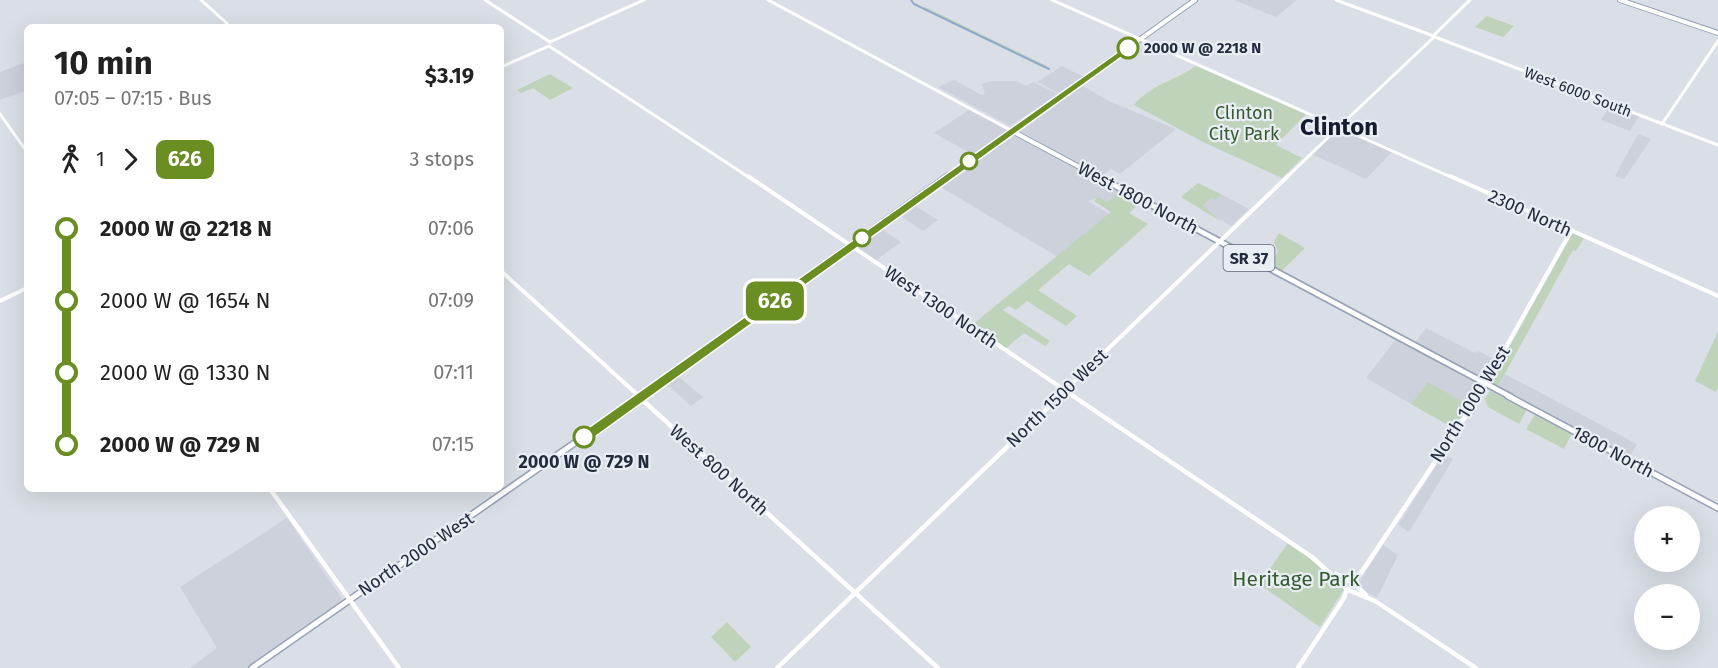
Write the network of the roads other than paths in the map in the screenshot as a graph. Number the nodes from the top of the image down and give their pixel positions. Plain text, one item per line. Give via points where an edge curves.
1 (201, 0) edge
2 (485, 0) edge
3 (644, 0) edge
4 (768, 0) edge
5 (1052, 0) edge
6 (1195, 0) edge
7 (1336, 0) edge
8 (1470, 0) edge
9 (1620, 0) edge
10 (228, 24) edge
11 (1718, 33) edge
12 (1433, 37) junction
13 (1140, 39) junction
14 (1718, 41) edge
15 (550, 44) junction
16 (504, 66) edge
17 (0, 114) edge
18 (1662, 124) junction
19 (1336, 127) junction
20 (1342, 127) junction
21 (1012, 131) junction
22 (1718, 145) edge
23 (24, 148) edge
24 (1571, 231) junction
25 (1220, 242) junction
26 (851, 246) junction
27 (504, 274) edge
28 (24, 289) edge
29 (1718, 296) edge
30 (0, 300) edge
31 (1486, 385) junction
32 (1064, 390) junction
33 (1507, 396) joint
34 (641, 398) junction
35 (272, 492) edge
36 (1718, 508) edge
37 (1352, 587) junction
38 (855, 593) junction
39 (349, 599) junction
40 (252, 668) edge
41 (399, 668) edge
42 (777, 668) edge
43 (938, 668) edge
44 (1298, 668) edge
45 (1476, 668) edge

1 - 10 street
2 - 15 street, West 1300 North
3 - 15 street
4 - 21 street, West 1800 North / SR 37
5 - 13 street
6 - 13 main road, North 2000 West
7 - 12 street, West 6000 South
8 - 12 street
9 - 11 main road
12 - 18 street, West 6000 South
12 - 20 street
13 - 19 street
13 - 21 main road, North 2000 West
14 - 18 street
15 - 16 street
15 - 26 street, West 1300 North
17 - 23 street
18 - 22 street, West 6000 South
19 - 20 street
19 - 25 street, North 1500 West
20 - 24 street, 2300 North
21 - 25 main road, West 1800 North / SR 37
21 - 26 main road, North 2000 West
24 - 29 street, 2300 North
24 - 31 street, North 1000 West
25 - 31 main road, West 1800 North / SR 37
25 - 32 street, North 1500 West
26 - 32 street, West 1300 North
26 - 34 main road, North 2000 West
27 - 34 street, West 800 North
28 - 30 street
31 - 33 main road, West 1800 North / SR 37
31 - 37 street, North 1000 West
32 - 37 street, West 1300 North
32 - 38 street, North 1500 West
33 - 36 main road, 1800 North / SR 37
34 - 38 street, West 800 North
34 - 39 main road, North 2000 West
35 - 39 street
37 - 44 street
37 - 45 street, West 1300 North
38 - 42 street, North 1500 West
38 - 43 street, West 800 North
39 - 40 main road, North 2000 West
39 - 41 street

